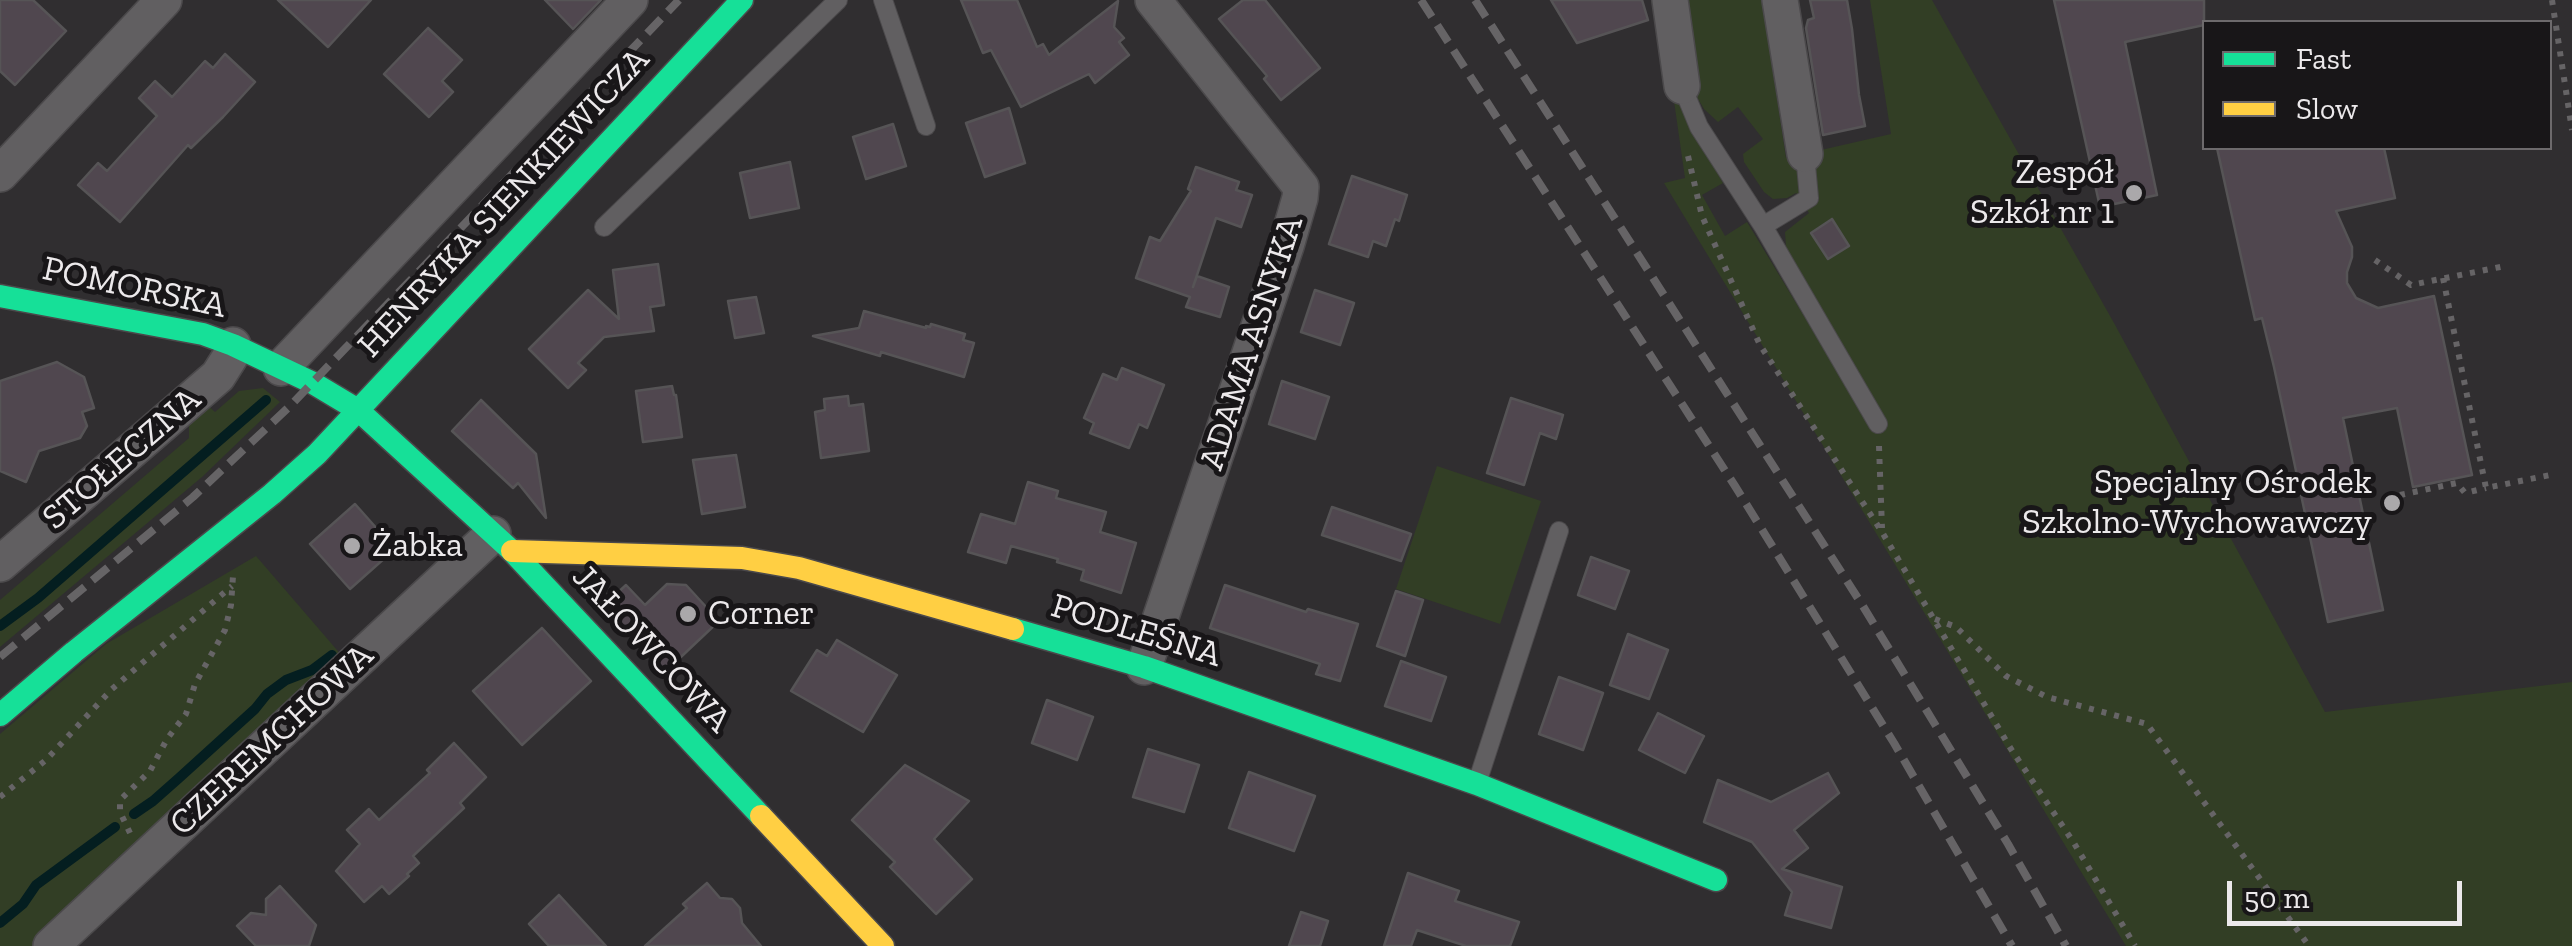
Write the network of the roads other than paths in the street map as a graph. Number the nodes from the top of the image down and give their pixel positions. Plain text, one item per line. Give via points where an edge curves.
1 (164, 0) edge
2 (630, 0) edge
3 (742, 0) edge
4 (838, 0) edge
5 (883, 0) edge
6 (1153, 0) edge
7 (1670, 0) edge
8 (1780, 0) edge
9 (1682, 86) joint
10 (926, 126) dead end
11 (1804, 154) joint
12 (0, 174) edge
13 (1763, 226) junction
14 (604, 227) dead end
15 (0, 296) edge
16 (232, 345) junction
17 (281, 368) junction
18 (358, 410) junction
19 (1878, 424) road end
20 (1559, 532) dead end
21 (502, 542) junction
22 (0, 564) edge
23 (1144, 667) junction
24 (0, 714) edge
25 (1477, 784) junction
26 (1716, 880) dead end
27 (51, 946) edge
28 (883, 946) edge

1 - 12 street
2 - 17 street
3 - 18 street, HENRYKA SIENKIEWICZA
4 - 14 lane
5 - 10 lane
6 - 23 street, ADAMA ASNYKA via 1301,188
7 - 9 street
8 - 11 street
9 - 13 lane via 1698,127
11 - 13 lane via 1809,198
13 - 19 lane
15 - 16 street, POMORSKA via 176,328
16 - 17 street, POMORSKA
16 - 22 street, STOŁECZNA via 218,376
17 - 18 street, POMORSKA
18 - 21 street, JAŁOWCOWA
18 - 24 street, HENRYKA SIENKIEWICZA via 272,494
20 - 25 lane
21 - 23 street, PODLEŚNA via 772,563
21 - 27 street, CZEREMCHOWA
21 - 28 street, JAŁOWCOWA
23 - 25 street, PODLEŚNA
25 - 26 street, PODLEŚNA

